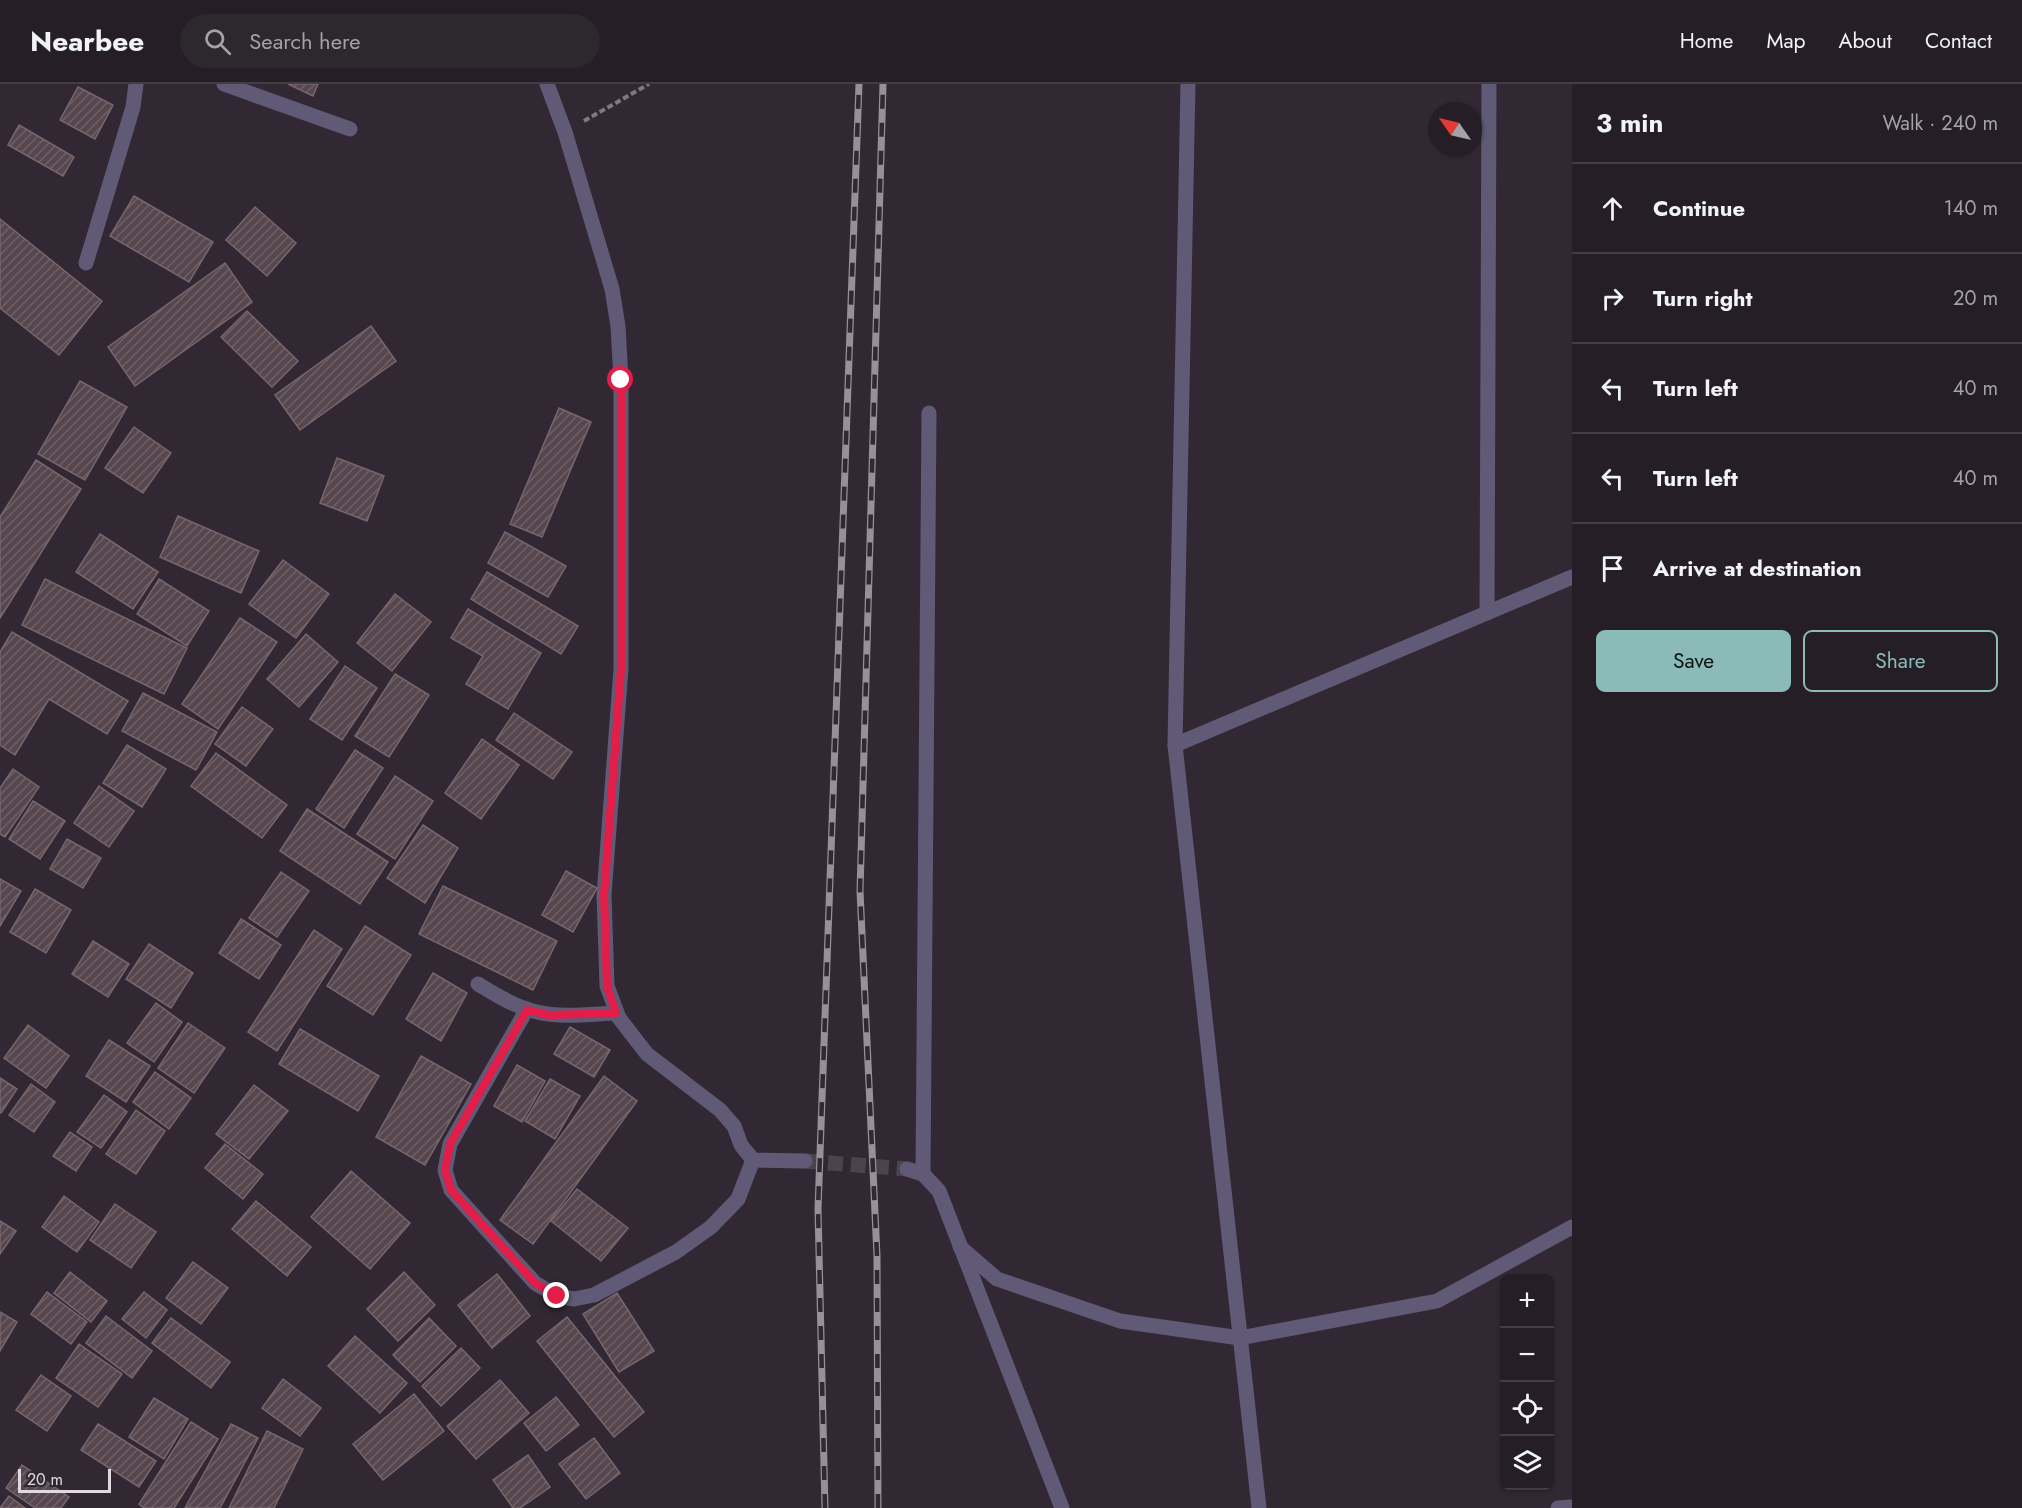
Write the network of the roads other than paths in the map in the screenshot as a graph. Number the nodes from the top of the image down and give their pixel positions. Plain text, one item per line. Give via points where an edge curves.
1 (136, 84) edge
2 (224, 84) edge
3 (547, 84) edge
4 (1188, 84) edge
5 (1489, 84) edge
6 (350, 129) dead end
7 (86, 263) dead end
8 (929, 413) dead end
9 (1572, 577) edge
10 (1487, 613) junction
11 (1175, 745) junction
12 (478, 984) dead end
13 (527, 1010) junction
14 (616, 1013) junction
15 (753, 1160) junction
16 (805, 1161) tunnel mouth
17 (907, 1169) tunnel mouth
18 (923, 1174) junction
19 (1572, 1227) edge
20 (960, 1247) junction
21 (1240, 1338) junction
22 (1572, 1507) edge
23 (1062, 1508) edge
24 (1259, 1508) edge
25 (1558, 1508) edge

1 - 7 street via 133,107
2 - 6 street
3 - 14 street via 612,290 618,326 621,669 604,895 607,986
4 - 11 street
5 - 10 street
8 - 18 street
9 - 10 street
10 - 11 street
11 - 21 street
12 - 13 street
13 - 14 street via 549,1015
13 - 15 street via 450,1144 445,1170 451,1190 535,1283 557,1296 574,1299 594,1295 676,1252 711,1227 738,1199
14 - 15 street via 647,1054 720,1110
15 - 16 street
17 - 18 street
18 - 20 street via 939,1191
19 - 21 street via 1437,1301
20 - 21 street via 997,1279 1120,1321
20 - 23 street
21 - 24 street
22 - 25 street

